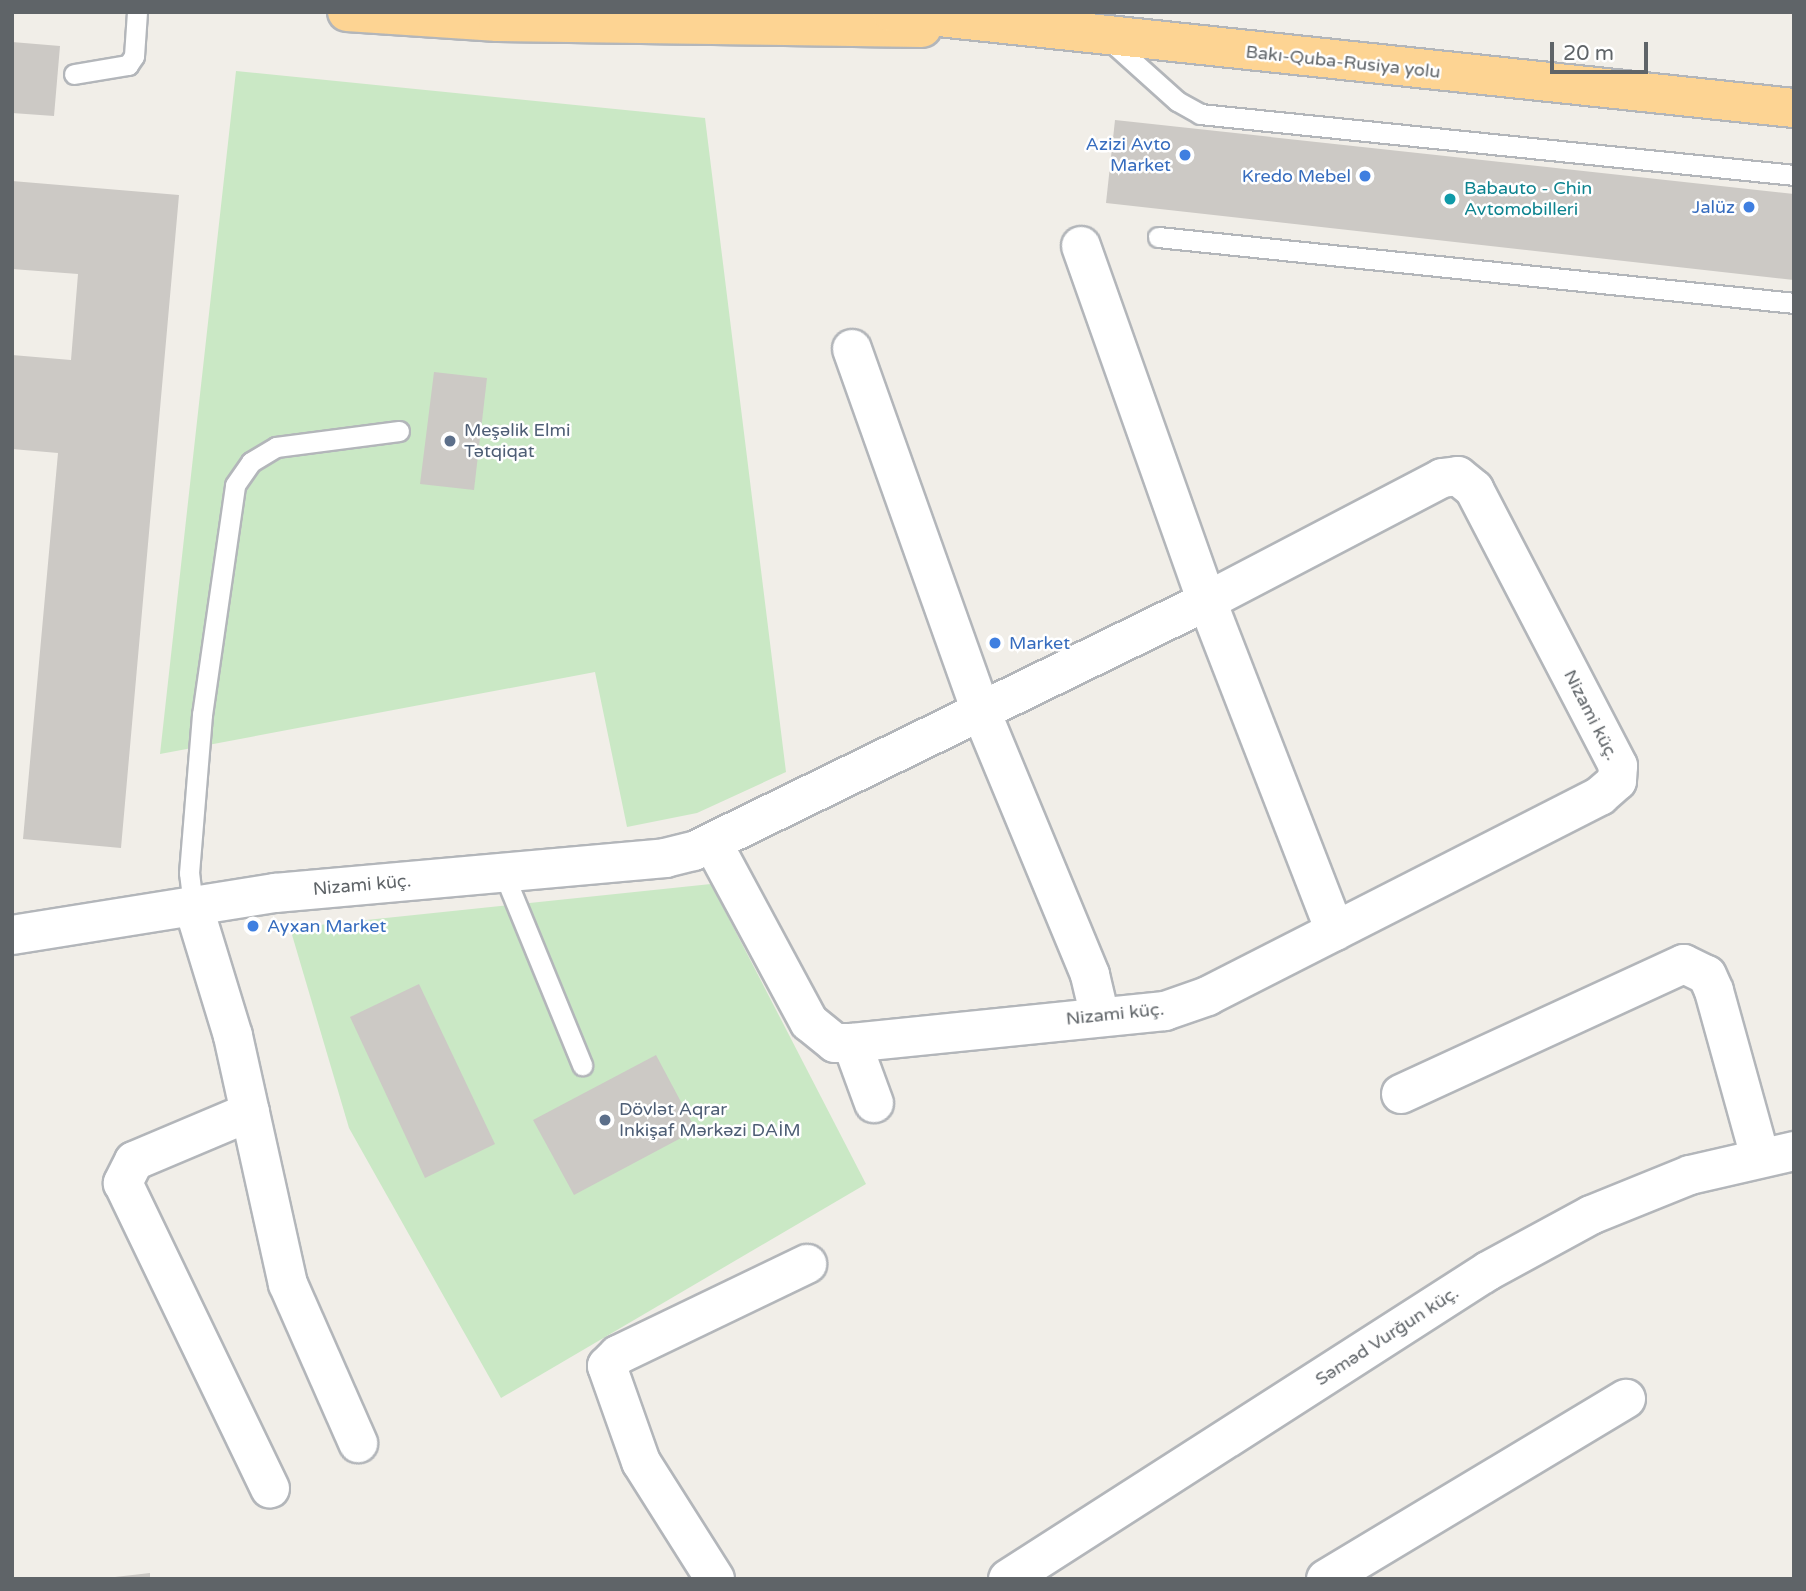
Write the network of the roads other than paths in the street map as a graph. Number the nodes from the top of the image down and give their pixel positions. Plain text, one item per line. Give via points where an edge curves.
1 (137, 12) edge
2 (347, 12) edge
3 (892, 12) edge
4 (1030, 30) junction
5 (1107, 38) junction
6 (74, 74) dead end
7 (1794, 108) edge
8 (1794, 175) edge
9 (1158, 237) dead end
10 (1081, 246) dead end
11 (1794, 303) edge
12 (852, 349) dead end
13 (399, 432) dead end
14 (1207, 601) junction
15 (980, 709) junction
16 (713, 844) junction
17 (503, 872) junction
18 (193, 905) junction
19 (1335, 931) junction
20 (12, 935) edge
21 (1100, 1017) junction
22 (852, 1043) junction
23 (582, 1065) dead end
24 (1401, 1094) dead end
25 (874, 1103) dead end
26 (250, 1112) junction
27 (1777, 1154) edge
28 (807, 1264) dead end
29 (1626, 1399) dead end
30 (358, 1443) dead end
31 (270, 1489) dead end
32 (1053, 1567) edge
33 (715, 1579) edge
34 (1008, 1579) edge
35 (1326, 1579) edge

1 - 6 lane via 134,56 128,65
2 - 4 highway via 498,22
3 - 4 highway, Bakı-Quba-Rusiya yolu
4 - 5 highway, Bakı-Quba-Rusiya yolu
5 - 7 highway, Bakı-Quba-Rusiya yolu
5 - 8 lane via 1177,101 1200,114
9 - 11 lane
10 - 14 street
12 - 15 street
13 - 18 lane via 276,447 251,462 235,485 202,715 189,873
14 - 15 street, Nizami küç.
14 - 19 street
14 - 19 street, Nizami küç. via 1442,478 1458,476 1474,489 1618,766 1616,781 1600,796
15 - 16 street, Nizami küç.
15 - 21 street via 1090,975
16 - 17 street, Nizami küç. via 665,858
16 - 22 street, Nizami küç. via 808,1022 827,1040
17 - 18 street, Nizami küç.
17 - 23 lane
18 - 20 street, Nizami küç.
18 - 26 street
19 - 21 street, Nizami küç. via 1208,996 1165,1011
21 - 22 street, Nizami küç.
22 - 25 street
24 - 27 street via 1684,964 1707,975
26 - 30 street via 288,1284
26 - 31 street via 134,1161 123,1183
27 - 32 street, Səməd Vurğun küç. via 1644,1191 1488,1271
28 - 33 street via 618,1355 607,1366 642,1462
29 - 35 street
32 - 34 street, Səməd Vurğun küç.

